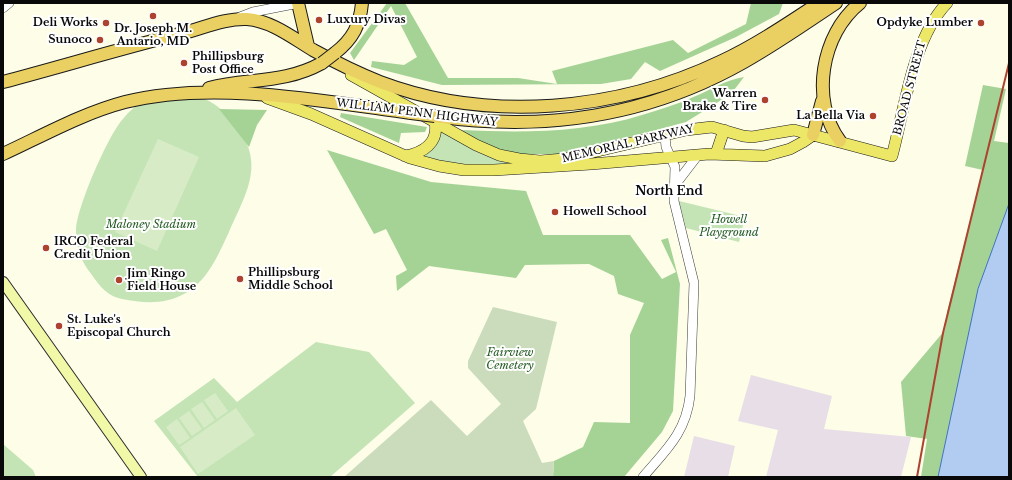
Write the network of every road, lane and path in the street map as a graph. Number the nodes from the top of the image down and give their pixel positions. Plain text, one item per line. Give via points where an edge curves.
1 (9, 3) edge
2 (299, 3) edge
3 (352, 3) edge
4 (362, 3) edge
5 (819, 3) edge
6 (836, 3) edge
7 (860, 3) edge
8 (946, 3) edge
9 (3, 8) edge
10 (231, 21) junction
11 (359, 24) junction
12 (308, 46) junction
13 (335, 57) junction
14 (3, 82) edge
15 (192, 93) junction
16 (259, 95) junction
17 (823, 96) junction
18 (435, 119) junction
19 (724, 130) junction
20 (813, 135) junction
21 (665, 136) junction
22 (840, 142) junction
23 (625, 144) junction
24 (3, 154) edge
25 (716, 154) junction
26 (698, 155) junction
27 (405, 156) junction
28 (670, 157) junction
29 (626, 160) junction
30 (675, 185) junction
31 (3, 282) edge
32 (141, 477) edge
33 (643, 477) edge

1 - 9 street
2 - 10 street via 253,12
2 - 12 highway
3 - 11 highway
4 - 11 highway
5 - 13 highway, WILLIAM PENN HIGHWAY via 765,39 711,66 644,90 600,100 536,106 500,106 441,99 390,85
6 - 18 highway, WILLIAM PENN HIGHWAY via 744,62 693,87 647,104 590,117 538,123
7 - 17 highway via 843,21 829,50
8 - 22 main road, BROAD STREET via 930,25 920,46 892,156
10 - 12 highway, MEMORIAL PARKWAY via 245,19 260,22 279,29
10 - 14 highway, MEMORIAL PARKWAY
11 - 13 highway
12 - 13 highway, MEMORIAL PARKWAY
13 - 15 highway, bridge via 304,72 282,78 211,87
13 - 18 main road, MEMORIAL PARKWAY via 343,70
15 - 16 highway, MEMORIAL PARKWAY
15 - 24 highway, MEMORIAL PARKWAY via 161,95 115,105 71,122
16 - 18 highway, WILLIAM PENN HIGHWAY, bridge via 317,100 411,113
16 - 27 main road, MEMORIAL PARKWAY via 306,112
17 - 20 highway
17 - 22 highway via 830,125
18 - 23 main road, MEMORIAL PARKWAY via 486,150 519,159 558,160
18 - 27 main road via 436,133 429,145 420,152
19 - 20 main road, MEMORIAL PARKWAY via 747,137 791,130
19 - 21 main road, MEMORIAL PARKWAY via 700,128
19 - 25 main road
20 - 22 main road
20 - 25 main road, MEMORIAL PARKWAY via 799,145 771,155 754,157
21 - 23 main road, MEMORIAL PARKWAY
21 - 28 street
23 - 29 main road
25 - 26 main road, MEMORIAL PARKWAY
26 - 28 main road, MEMORIAL PARKWAY
26 - 30 street
27 - 29 main road, MEMORIAL PARKWAY via 439,166 474,170
28 - 29 main road, MEMORIAL PARKWAY
28 - 30 street via 676,170
30 - 33 street via 674,201 694,283 689,406 681,430
31 - 32 main road

